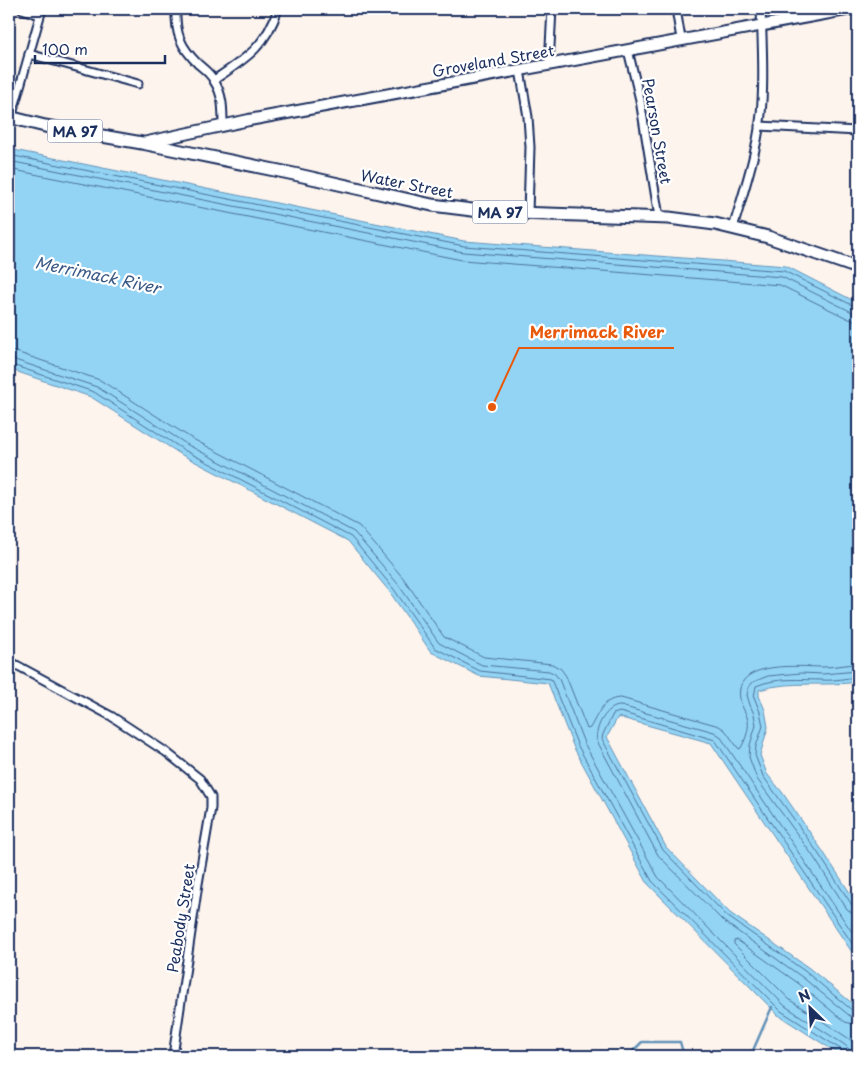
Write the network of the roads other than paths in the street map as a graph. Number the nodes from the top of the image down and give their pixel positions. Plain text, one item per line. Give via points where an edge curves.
1 (22, 9) edge
2 (176, 9) edge
3 (278, 9) edge
4 (552, 9) edge
5 (676, 9) edge
6 (760, 9) edge
7 (851, 9) edge
8 (41, 12) edge
9 (761, 25) junction
10 (681, 40) junction
11 (628, 50) junction
12 (29, 54) junction
13 (549, 65) junction
14 (520, 70) junction
15 (214, 80) junction
16 (138, 84) dead end
17 (10, 118) edge
18 (222, 126) junction
19 (759, 126) junction
20 (858, 132) edge
21 (142, 143) junction
22 (528, 213) junction
23 (659, 217) junction
24 (733, 228) junction
25 (858, 268) edge
26 (9, 662) edge
27 (173, 1056) edge

1 - 8 street
2 - 15 street via 181,44
3 - 15 street via 259,46
4 - 13 street
5 - 10 street
6 - 9 street
7 - 9 main road, Groveland Street
8 - 12 street
9 - 10 main road, Groveland Street
9 - 19 street via 763,70
10 - 11 main road, Groveland Street
11 - 13 main road, Groveland Street
11 - 23 street, Pearson Street via 640,100
12 - 16 street
12 - 17 street
13 - 14 main road, Groveland Street
14 - 18 main road, Groveland Street
14 - 22 street via 530,147
15 - 18 street via 224,108
17 - 21 main road, Water Street / MA 97
18 - 21 main road, Groveland Street
19 - 20 street
19 - 24 street
21 - 22 main road, Water Street / MA 97 via 432,205
22 - 23 main road, Water Street / MA 97
23 - 24 main road, Water Street / MA 97
24 - 25 main road, Water Street / MA 97
26 - 27 street, Peabody Street via 111,716 188,768 205,785 211,797

